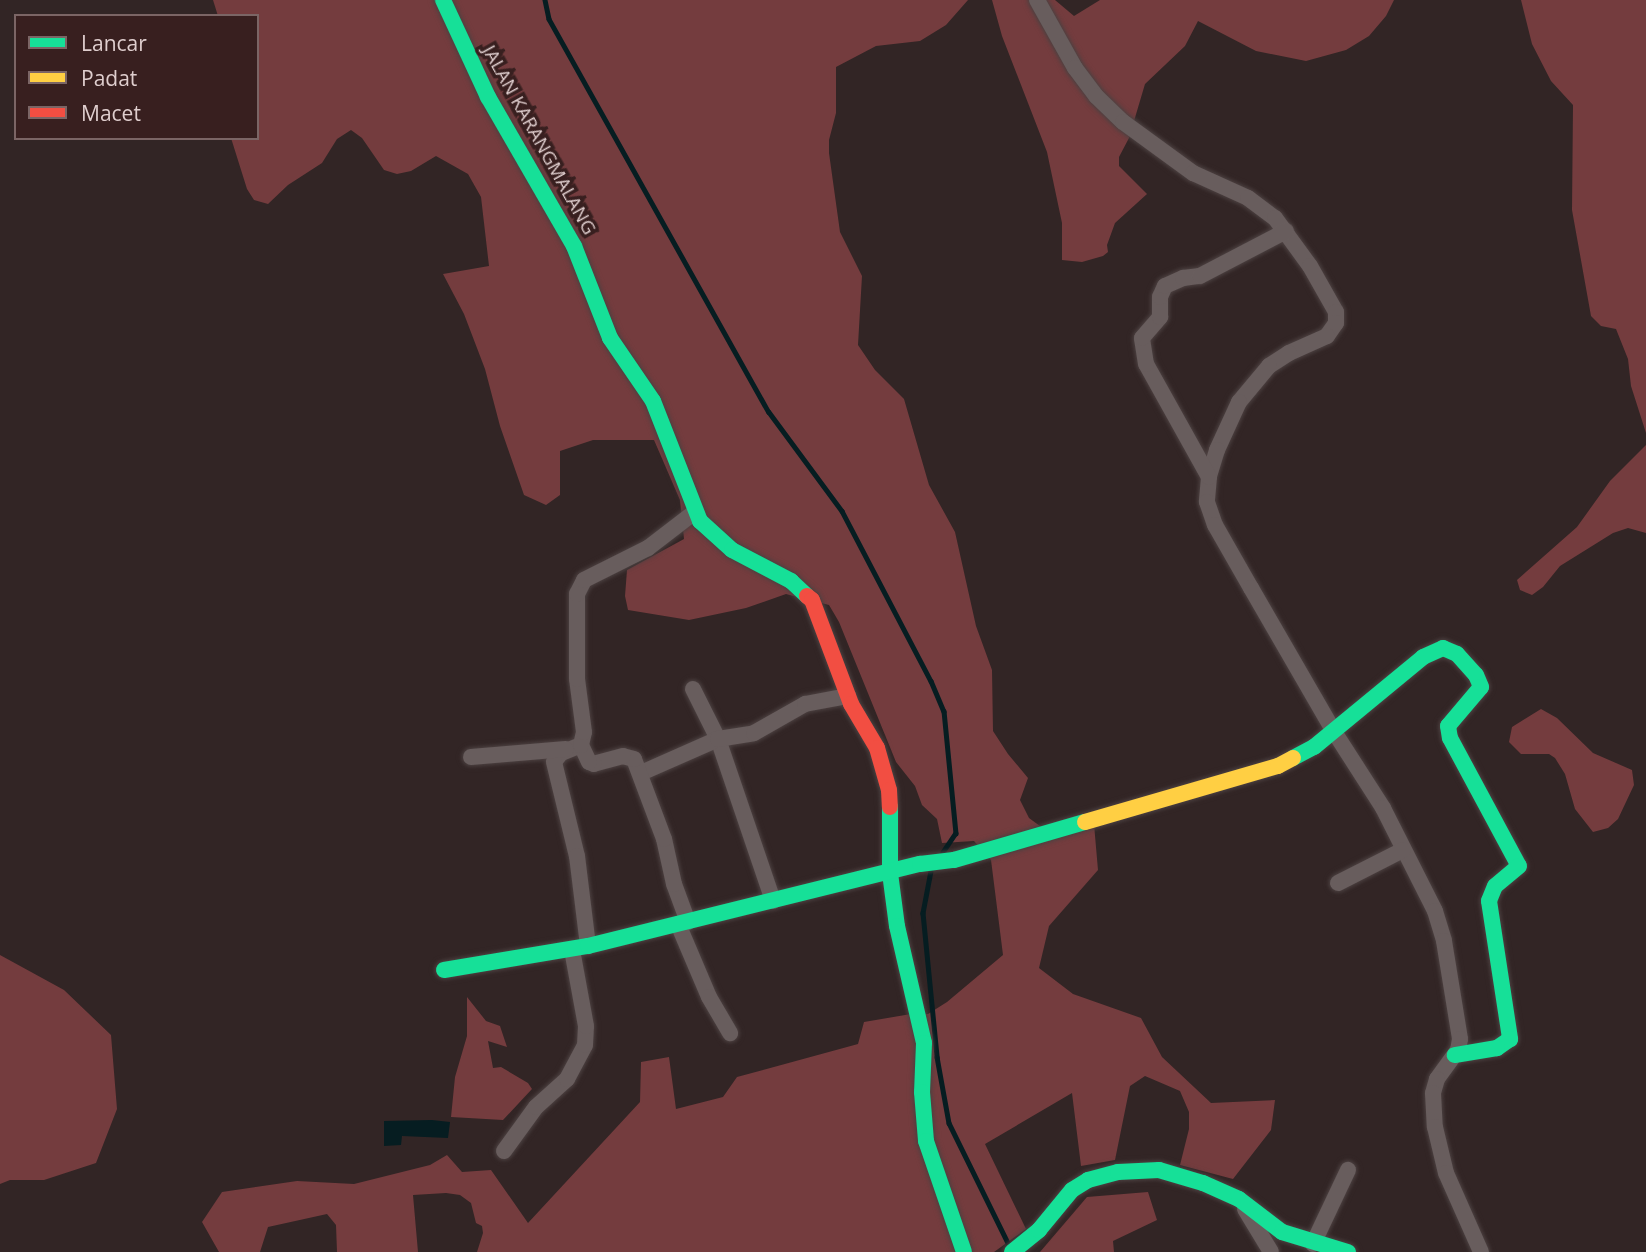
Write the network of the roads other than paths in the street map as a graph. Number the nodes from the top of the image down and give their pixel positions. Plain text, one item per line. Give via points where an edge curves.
1 (443, 0) edge
2 (1037, 0) edge
3 (1286, 231) junction
4 (1209, 477) junction
5 (695, 512) junction
6 (693, 689) dead end
7 (848, 696) junction
8 (1333, 730) junction
9 (718, 739) junction
10 (575, 747) junction
11 (471, 757) dead end
12 (641, 773) junction
13 (1402, 850) junction
14 (890, 873) junction
15 (1338, 883) dead end
16 (773, 901) junction
17 (683, 923) junction
18 (580, 948) junction
19 (444, 970) dead end
20 (730, 1033) dead end
21 (1455, 1055) junction
22 (504, 1151) dead end
23 (1348, 1170) dead end
24 (1239, 1199) junction
25 (1312, 1244) junction
26 (1017, 1248) edge
27 (964, 1252) edge
28 (1271, 1252) edge
29 (1348, 1252) edge
30 (1481, 1252) edge

1 - 5 street, JALAN KARANGMALANG via 488,97 573,246 610,338 653,401
2 - 3 street via 1075,68 1123,122 1193,173 1248,198
3 - 4 street via 1336,312 1336,323 1327,336 1289,353 1255,380 1239,402
3 - 4 street via 1200,276 1165,286 1160,317 1142,338 1146,364
4 - 8 street via 1207,502 1215,525
5 - 7 street, JALAN KARANGMALANG via 732,550 804,591 818,613
5 - 10 street via 648,548 584,580 579,587 577,680 584,732
6 - 9 street
7 - 9 street via 805,704 754,733
7 - 14 street, JALAN KARANGMALANG via 877,748 888,790
8 - 13 street via 1383,808
8 - 14 street via 1314,747 1278,766 954,860
8 - 21 street via 1423,657 1443,648 1457,653 1479,682 1478,694 1458,710 1448,731 1519,866 1495,886 1489,901 1511,1035 1503,1047
9 - 12 street
9 - 16 street
10 - 11 street
10 - 12 street via 594,764 630,755
10 - 18 street via 559,754 554,762 577,856
12 - 17 street
13 - 15 street
13 - 21 street via 1440,926 1460,1040
14 - 16 street
14 - 27 street, JALAN KARANGMALANG via 924,1044 926,1141
16 - 17 street
17 - 18 street
17 - 20 street via 709,997
18 - 19 street
18 - 22 street via 585,1045 567,1079 536,1107
21 - 30 street via 1437,1079 1433,1093 1435,1127 1446,1173
23 - 25 street
24 - 25 street via 1282,1232
24 - 26 street via 1159,1170 1104,1174 1072,1190 1039,1230
24 - 28 street
25 - 29 street

